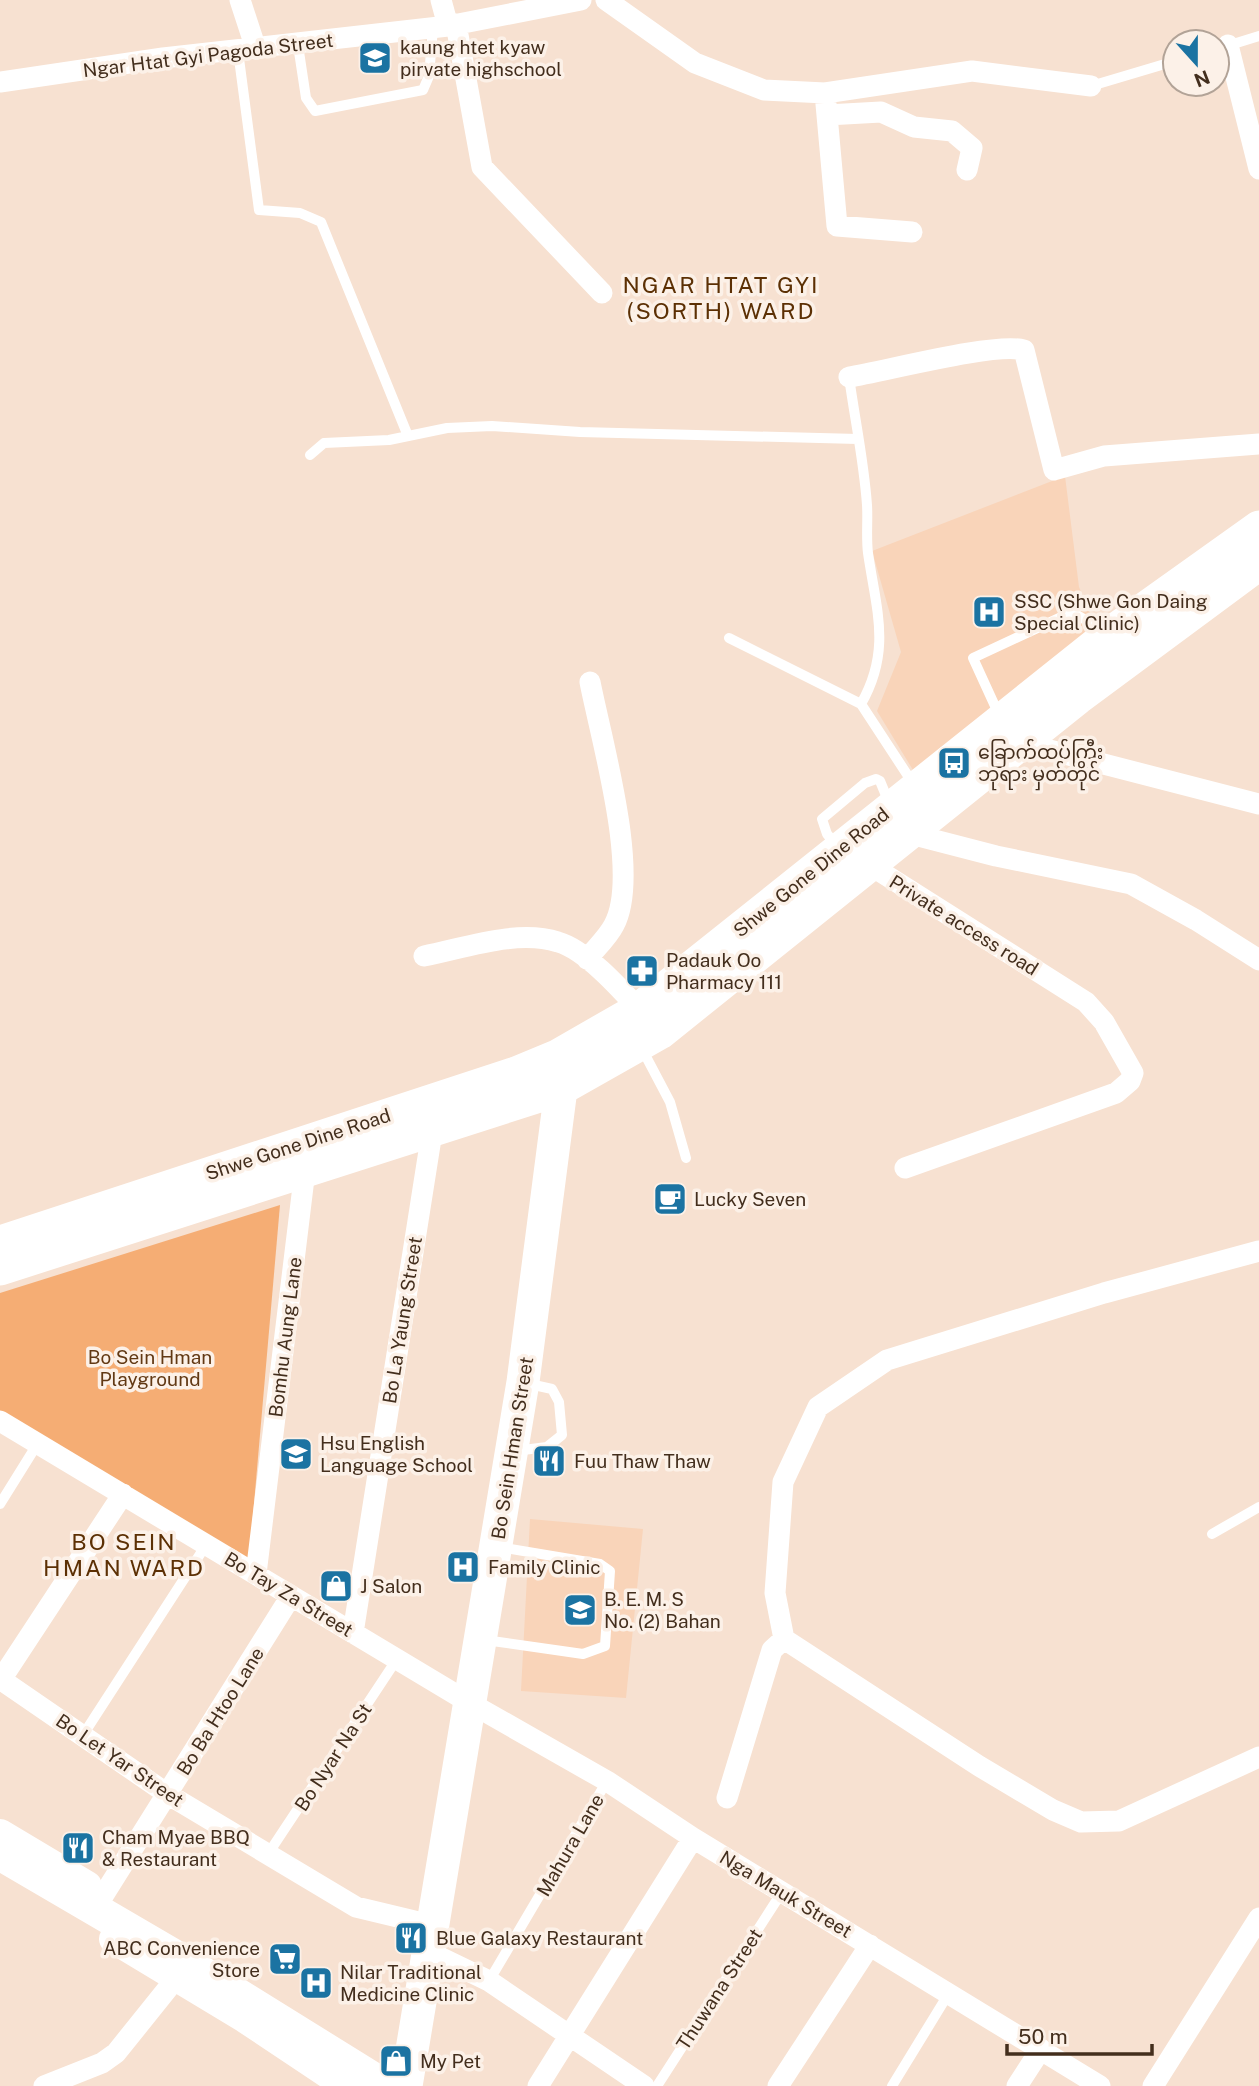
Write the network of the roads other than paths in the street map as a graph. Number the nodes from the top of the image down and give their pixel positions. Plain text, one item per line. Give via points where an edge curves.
1 (240, 0) edge
2 (441, 0) edge
3 (581, 0) edge
4 (606, 0) edge
5 (446, 26) junction
6 (1259, 36) edge
7 (1231, 44) edge
8 (298, 45) junction
9 (247, 50) junction
10 (1161, 65) edge
11 (1231, 77) edge
12 (0, 82) edge
13 (1091, 86) joint
14 (825, 93) junction
15 (827, 115) junction
16 (1259, 169) edge
17 (967, 170) dead end
18 (912, 232) dead end
19 (602, 293) dead end
20 (849, 377) joint
21 (408, 436) junction
22 (858, 439) junction
23 (1259, 444) edge
24 (310, 455) dead end
25 (1259, 527) edge
26 (1259, 564) edge
27 (1109, 634) junction
28 (729, 638) dead end
29 (590, 682) dead end
30 (861, 704) junction
31 (1012, 732) junction
32 (1259, 804) edge
33 (912, 808) junction
34 (851, 852) junction
35 (424, 956) dead end
36 (587, 959) junction
37 (1259, 960) edge
38 (647, 1029) junction
39 (556, 1056) junction
40 (561, 1089) junction
41 (432, 1132) junction
42 (301, 1156) junction
43 (686, 1158) dead end
44 (905, 1168) dead end
45 (0, 1242) edge
46 (1259, 1251) edge
47 (0, 1269) edge
48 (523, 1382) junction
49 (0, 1421) edge
50 (38, 1443) junction
51 (512, 1451) junction
52 (122, 1494) junction
53 (0, 1504) edge
54 (1259, 1507) edge
55 (1212, 1534) dead end
56 (206, 1545) junction
57 (496, 1547) junction
58 (256, 1574) junction
59 (291, 1597) junction
60 (353, 1633) junction
61 (481, 1639) junction
62 (783, 1639) junction
63 (397, 1659) junction
64 (0, 1680) edge
65 (470, 1703) junction
66 (83, 1735) junction
67 (1259, 1758) edge
68 (607, 1781) junction
69 (169, 1795) junction
70 (727, 1798) dead end
71 (693, 1838) junction
72 (268, 1854) junction
73 (4, 1855) edge
74 (782, 1892) junction
75 (103, 1896) junction
76 (1259, 1918) edge
77 (429, 1938) junction
78 (870, 1945) junction
79 (194, 1951) junction
80 (177, 1977) junction
81 (489, 1981) junction
82 (262, 1993) junction
83 (949, 1993) junction
84 (246, 2018) junction
85 (568, 2033) junction
86 (1041, 2049) junction
87 (403, 2084) edge
88 (44, 2086) edge
89 (347, 2086) edge
90 (538, 2086) edge
91 (644, 2086) edge
92 (657, 2086) edge
93 (778, 2086) edge
94 (892, 2086) edge
95 (1017, 2086) edge
96 (1100, 2086) edge
97 (1153, 2086) edge

1 - 9 street
2 - 5 street
3 - 5 street, Ngar Htat Gyi Pagoda Street
4 - 14 street via 695,63 764,90
5 - 8 street, Ngar Htat Gyi Pagoda Street
5 - 8 lane via 423,90 315,111 306,98
5 - 19 street via 482,167
6 - 7 lane
8 - 9 street, Ngar Htat Gyi Pagoda Street
9 - 12 street, Ngar Htat Gyi Pagoda Street
9 - 21 lane via 259,210 300,213 321,222
10 - 13 lane
11 - 16 street
13 - 14 street via 972,71
14 - 15 street
15 - 17 street via 881,112 914,127 952,131 972,148
15 - 18 street via 837,226
20 - 22 lane
20 - 23 street via 971,353 1024,351 1054,470 1104,456
21 - 22 lane via 492,426
21 - 24 lane via 324,443
22 - 30 lane via 879,641 875,680
25 - 27 main road, Shwe Gone Dine Road
26 - 31 main road, Shwe Gone Dine Road via 1136,654
27 - 31 main road, Shwe Gone Dine Road
27 - 31 lane via 1072,612 973,658
28 - 30 lane
29 - 36 street via 623,850 622,898 614,925
30 - 33 lane
31 - 32 street
31 - 33 main road, Shwe Gone Dine Road
33 - 34 main road, Shwe Gone Dine Road
33 - 34 lane via 880,781 866,783 822,819 827,834
33 - 37 street via 996,856 1131,884
34 - 38 main road, Shwe Gone Dine Road
34 - 44 street, Private access road via 1086,1002 1121,1048 1133,1073 1130,1081 1104,1098
35 - 36 street via 521,938 559,942
36 - 38 street
38 - 39 main road, Shwe Gone Dine Road
38 - 40 main road, Shwe Gone Dine Road
38 - 43 lane
39 - 40 main road, Bo Sein Hman Street
39 - 42 main road, Shwe Gone Dine Road via 423,1104
40 - 41 main road, Shwe Gone Dine Road
40 - 48 main road, Bo Sein Hman Street
41 - 42 main road, Shwe Gone Dine Road
41 - 60 street, Bo La Yaung Street
42 - 45 main road, Shwe Gone Dine Road
42 - 47 main road, Shwe Gone Dine Road
42 - 58 street, Bomhu Aung Lane
46 - 62 street via 887,1360 818,1407 783,1482 775,1592
48 - 51 main road, Bo Sein Hman Street
48 - 51 lane via 552,1389 559,1402 562,1435 547,1447
49 - 50 street, Bo Tay Za Street
50 - 52 street, Bo Tay Za Street
50 - 53 lane
51 - 57 main road, Bo Sein Hman Street
52 - 56 street, Bo Tay Za Street
52 - 64 street
54 - 55 lane
56 - 58 street, Bo Tay Za Street
56 - 66 lane
57 - 61 main road, Bo Sein Hman Street
57 - 61 lane via 600,1564 610,1571 605,1646 583,1654
58 - 59 street, Bo Tay Za Street
59 - 60 street, Bo Tay Za Street
59 - 69 street, Bo Ba Htoo Lane
60 - 63 street, Bo Tay Za Street
61 - 65 main road, Bo Sein Hman Street
62 - 67 street via 979,1766 1081,1822 1119,1821
62 - 70 street via 772,1650
63 - 65 street, Bo Tay Za Street
63 - 72 lane, Bo Nyar Na St
64 - 66 street, Bo Let Yar Street
65 - 68 street, Nga Mauk Street
65 - 77 main road, Bo Sein Hman Street
66 - 69 street, Bo Let Yar Street
68 - 71 street, Nga Mauk Street
68 - 81 lane, Mahura Lane
69 - 72 street, Bo Let Yar Street
69 - 75 street, Bo Ba Htoo Lane
71 - 74 street, Nga Mauk Street
71 - 85 street
72 - 77 street, Bo Let Yar Street via 356,1907
73 - 75 main road
73 - 80 main road
73 - 87 main road
74 - 78 street, Nga Mauk Street
74 - 92 lane, Thuwana Street
75 - 79 main road
76 - 97 street
77 - 81 street, Bo Let Yar Street
77 - 87 main road, Bo Sein Hman Street
78 - 83 street, Nga Mauk Street
78 - 93 street
79 - 80 lane
79 - 82 main road
80 - 84 main road
80 - 88 street via 116,2053
81 - 85 street, Bo Let Yar Street
82 - 84 main road
82 - 87 main road
83 - 86 street, Nga Mauk Street
83 - 94 lane
84 - 89 main road
85 - 90 street
85 - 91 street, Bo Let Yar Street
86 - 95 street
86 - 96 street, Nga Mauk Street

